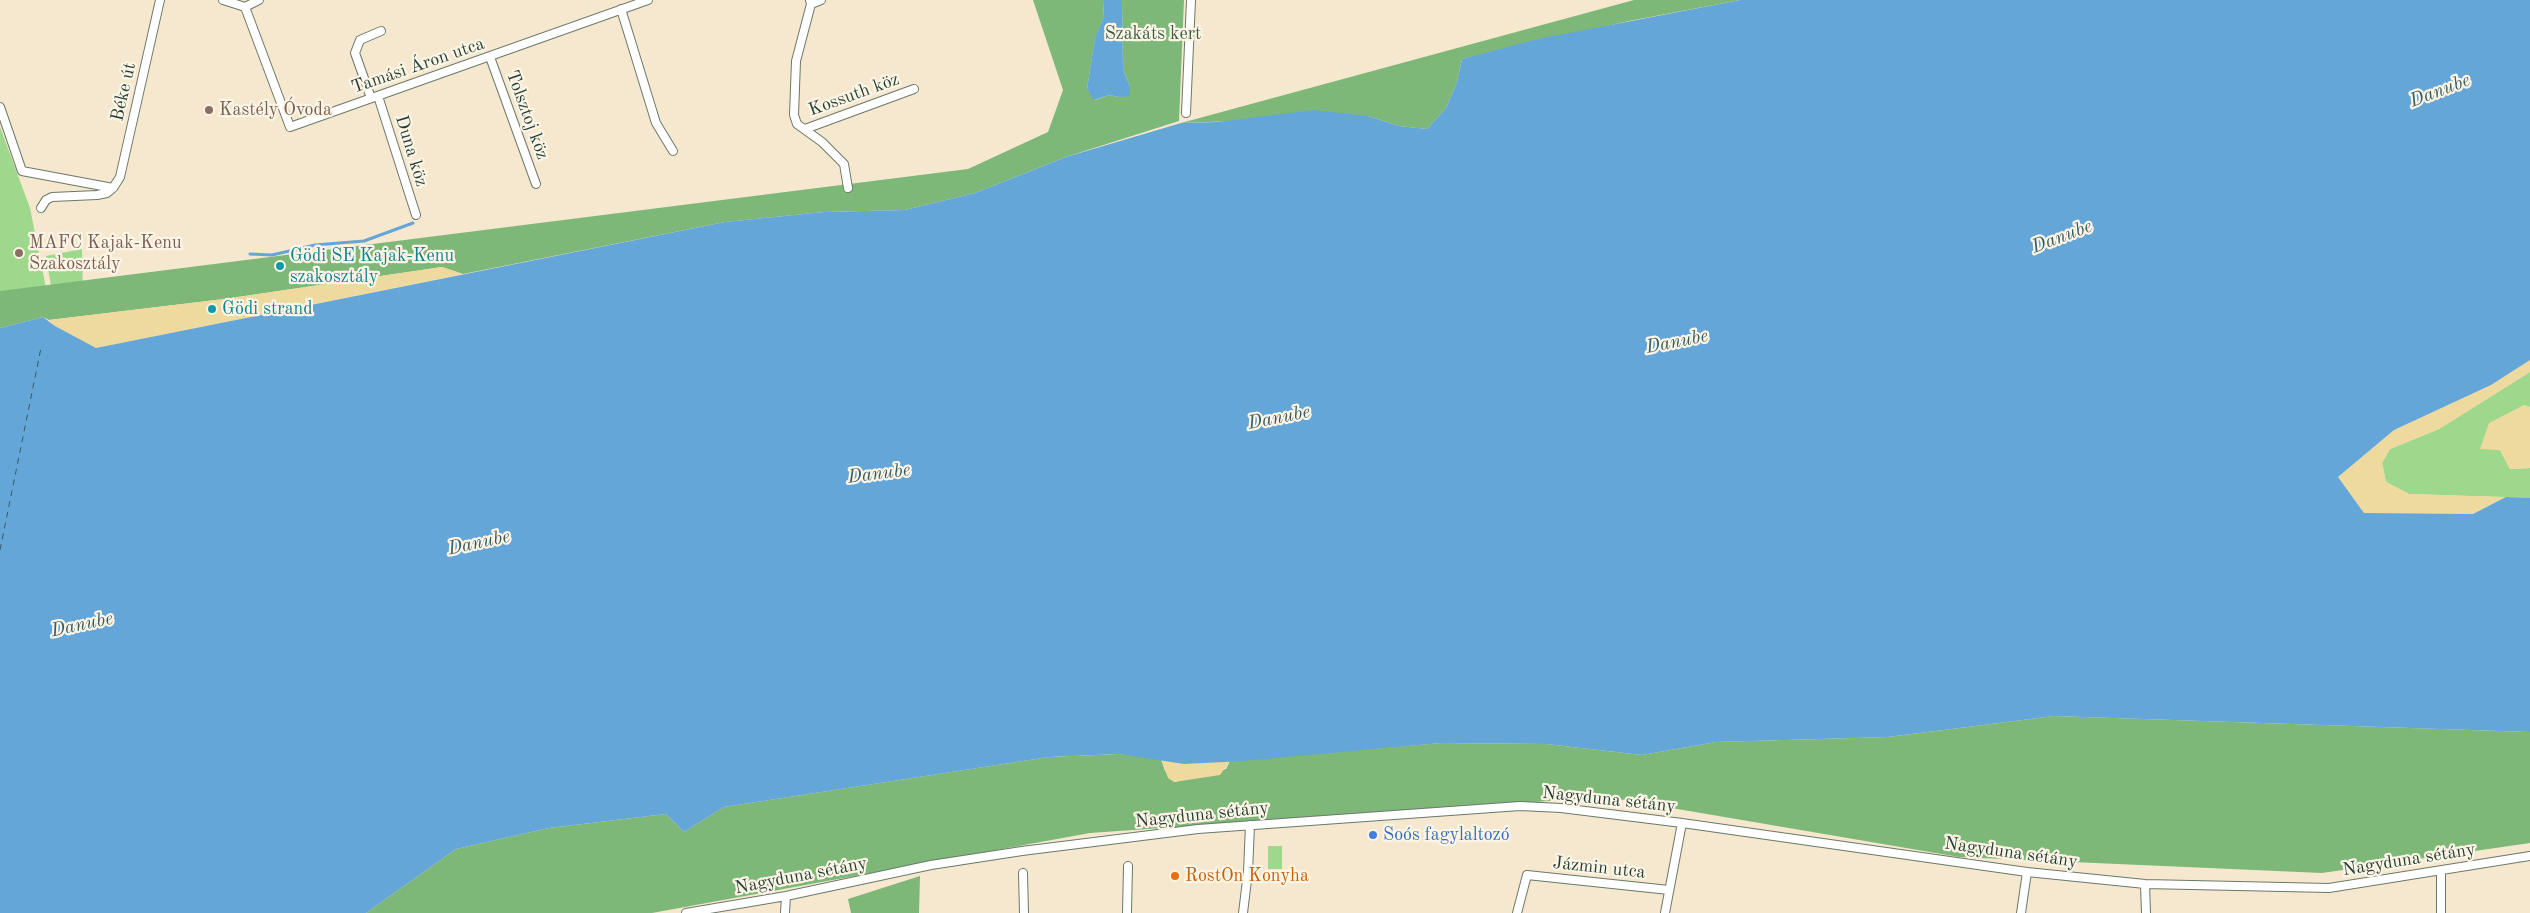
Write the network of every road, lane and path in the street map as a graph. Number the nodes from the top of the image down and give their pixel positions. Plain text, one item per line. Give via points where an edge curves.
1 (160, 0) edge
2 (223, 0) edge
3 (259, 0) edge
4 (648, 0) edge
5 (821, 0) edge
6 (1191, 0) edge
7 (811, 2) edge
8 (245, 7) junction
9 (621, 9) junction
10 (382, 31) dead end
11 (490, 57) junction
12 (914, 89) dead end
13 (375, 97) junction
14 (0, 107) edge
15 (1186, 112) dead end
16 (804, 129) junction
17 (673, 150) dead end
18 (536, 184) dead end
19 (114, 188) junction
20 (848, 188) dead end
21 (41, 208) dead end
22 (416, 215) dead end
23 (1682, 823) junction
24 (1250, 825) junction
25 (2530, 856) edge
26 (1128, 866) dead end
27 (2027, 872) junction
28 (1023, 873) dead end
29 (2441, 873) dead end
30 (2145, 884) junction
31 (1669, 890) junction
32 (786, 896) junction
33 (704, 912) edge
34 (686, 913) edge
35 (785, 913) edge
36 (1024, 913) edge
37 (1128, 913) edge
38 (1243, 913) edge
39 (1517, 913) edge
40 (1665, 913) edge
41 (2021, 913) edge
42 (2146, 913) edge
43 (2441, 913) edge

1 - 19 street, Béke út via 120,177
2 - 8 street
3 - 8 street
4 - 9 street, Tamási Áron utca
5 - 7 street
6 - 15 street
7 - 16 street via 796,61 794,115 797,124
8 - 13 street, Tamási Áron utca via 290,127
9 - 11 street, Tamási Áron utca
9 - 17 street via 656,123
10 - 13 street, Duna köz via 360,40 355,53
11 - 13 street, Tamási Áron utca
11 - 18 street, Tolsztoj köz
12 - 16 street, Kossuth köz
13 - 22 street, Duna köz
14 - 19 street via 22,171
16 - 20 street via 844,164
19 - 21 street via 97,195 52,197
23 - 24 street, Nagyduna sétány via 1520,806
23 - 27 street, Nagyduna sétány
23 - 31 street
24 - 32 street, Nagyduna sétány via 1013,852 930,865
24 - 38 street
25 - 30 street, Nagyduna sétány via 2329,888
26 - 37 street
27 - 30 street, Nagyduna sétány
27 - 41 street
28 - 36 street
29 - 43 street
30 - 42 street
31 - 39 street, Jázmin utca via 1527,875
31 - 40 street
32 - 33 street, Nagyduna sétány
32 - 35 street
33 - 34 street, Nagyduna sétány

